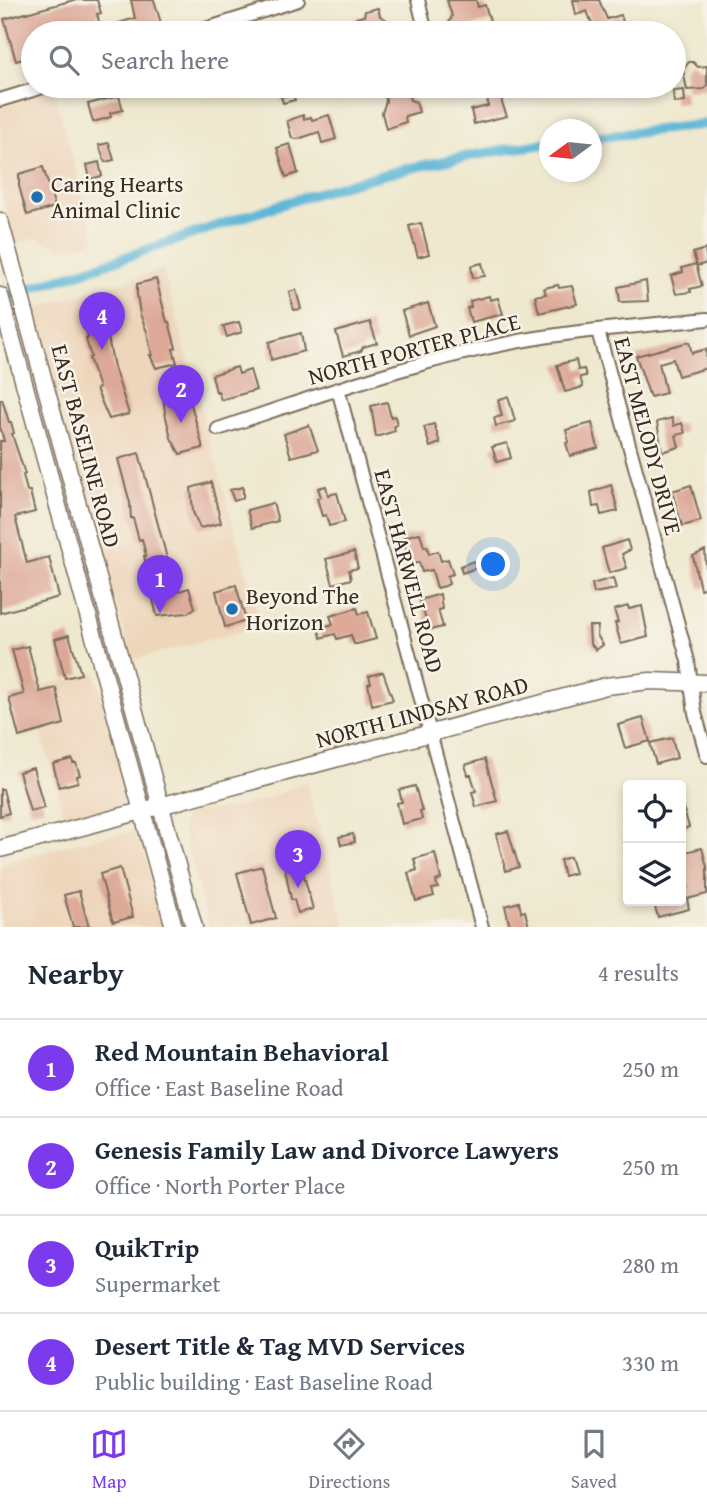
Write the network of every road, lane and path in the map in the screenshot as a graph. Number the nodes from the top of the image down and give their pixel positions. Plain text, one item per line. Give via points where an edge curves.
1 (298, 0) edge
2 (418, 0) edge
3 (231, 21) edge
4 (423, 21) edge
5 (21, 94) edge
6 (0, 100) edge
7 (0, 221) edge
8 (0, 296) edge
9 (707, 319) edge
10 (598, 331) junction
11 (338, 389) junction
12 (219, 429) dead end
13 (699, 682) edge
14 (431, 734) junction
15 (707, 756) edge
16 (152, 809) junction
17 (0, 849) edge
18 (174, 927) edge
19 (194, 927) edge
20 (482, 927) edge

1 - 3 street
2 - 4 street
5 - 6 street
7 - 16 main road, EAST BASELINE ROAD
8 - 16 main road, EAST BASELINE ROAD
9 - 10 street, NORTH PORTER PLACE
10 - 11 street, NORTH PORTER PLACE via 457,355
10 - 13 street, EAST MELODY DRIVE
11 - 12 street, NORTH PORTER PLACE
11 - 14 street, EAST HARWELL ROAD
13 - 14 main road, NORTH LINDSAY ROAD via 606,686
13 - 15 street, EAST MELODY DRIVE via 695,713
14 - 16 main road, NORTH LINDSAY ROAD
14 - 20 street, EAST HARWELL ROAD
16 - 17 main road, NORTH LINDSAY ROAD
16 - 18 main road, EAST BASELINE ROAD
16 - 19 main road, EAST BASELINE ROAD

